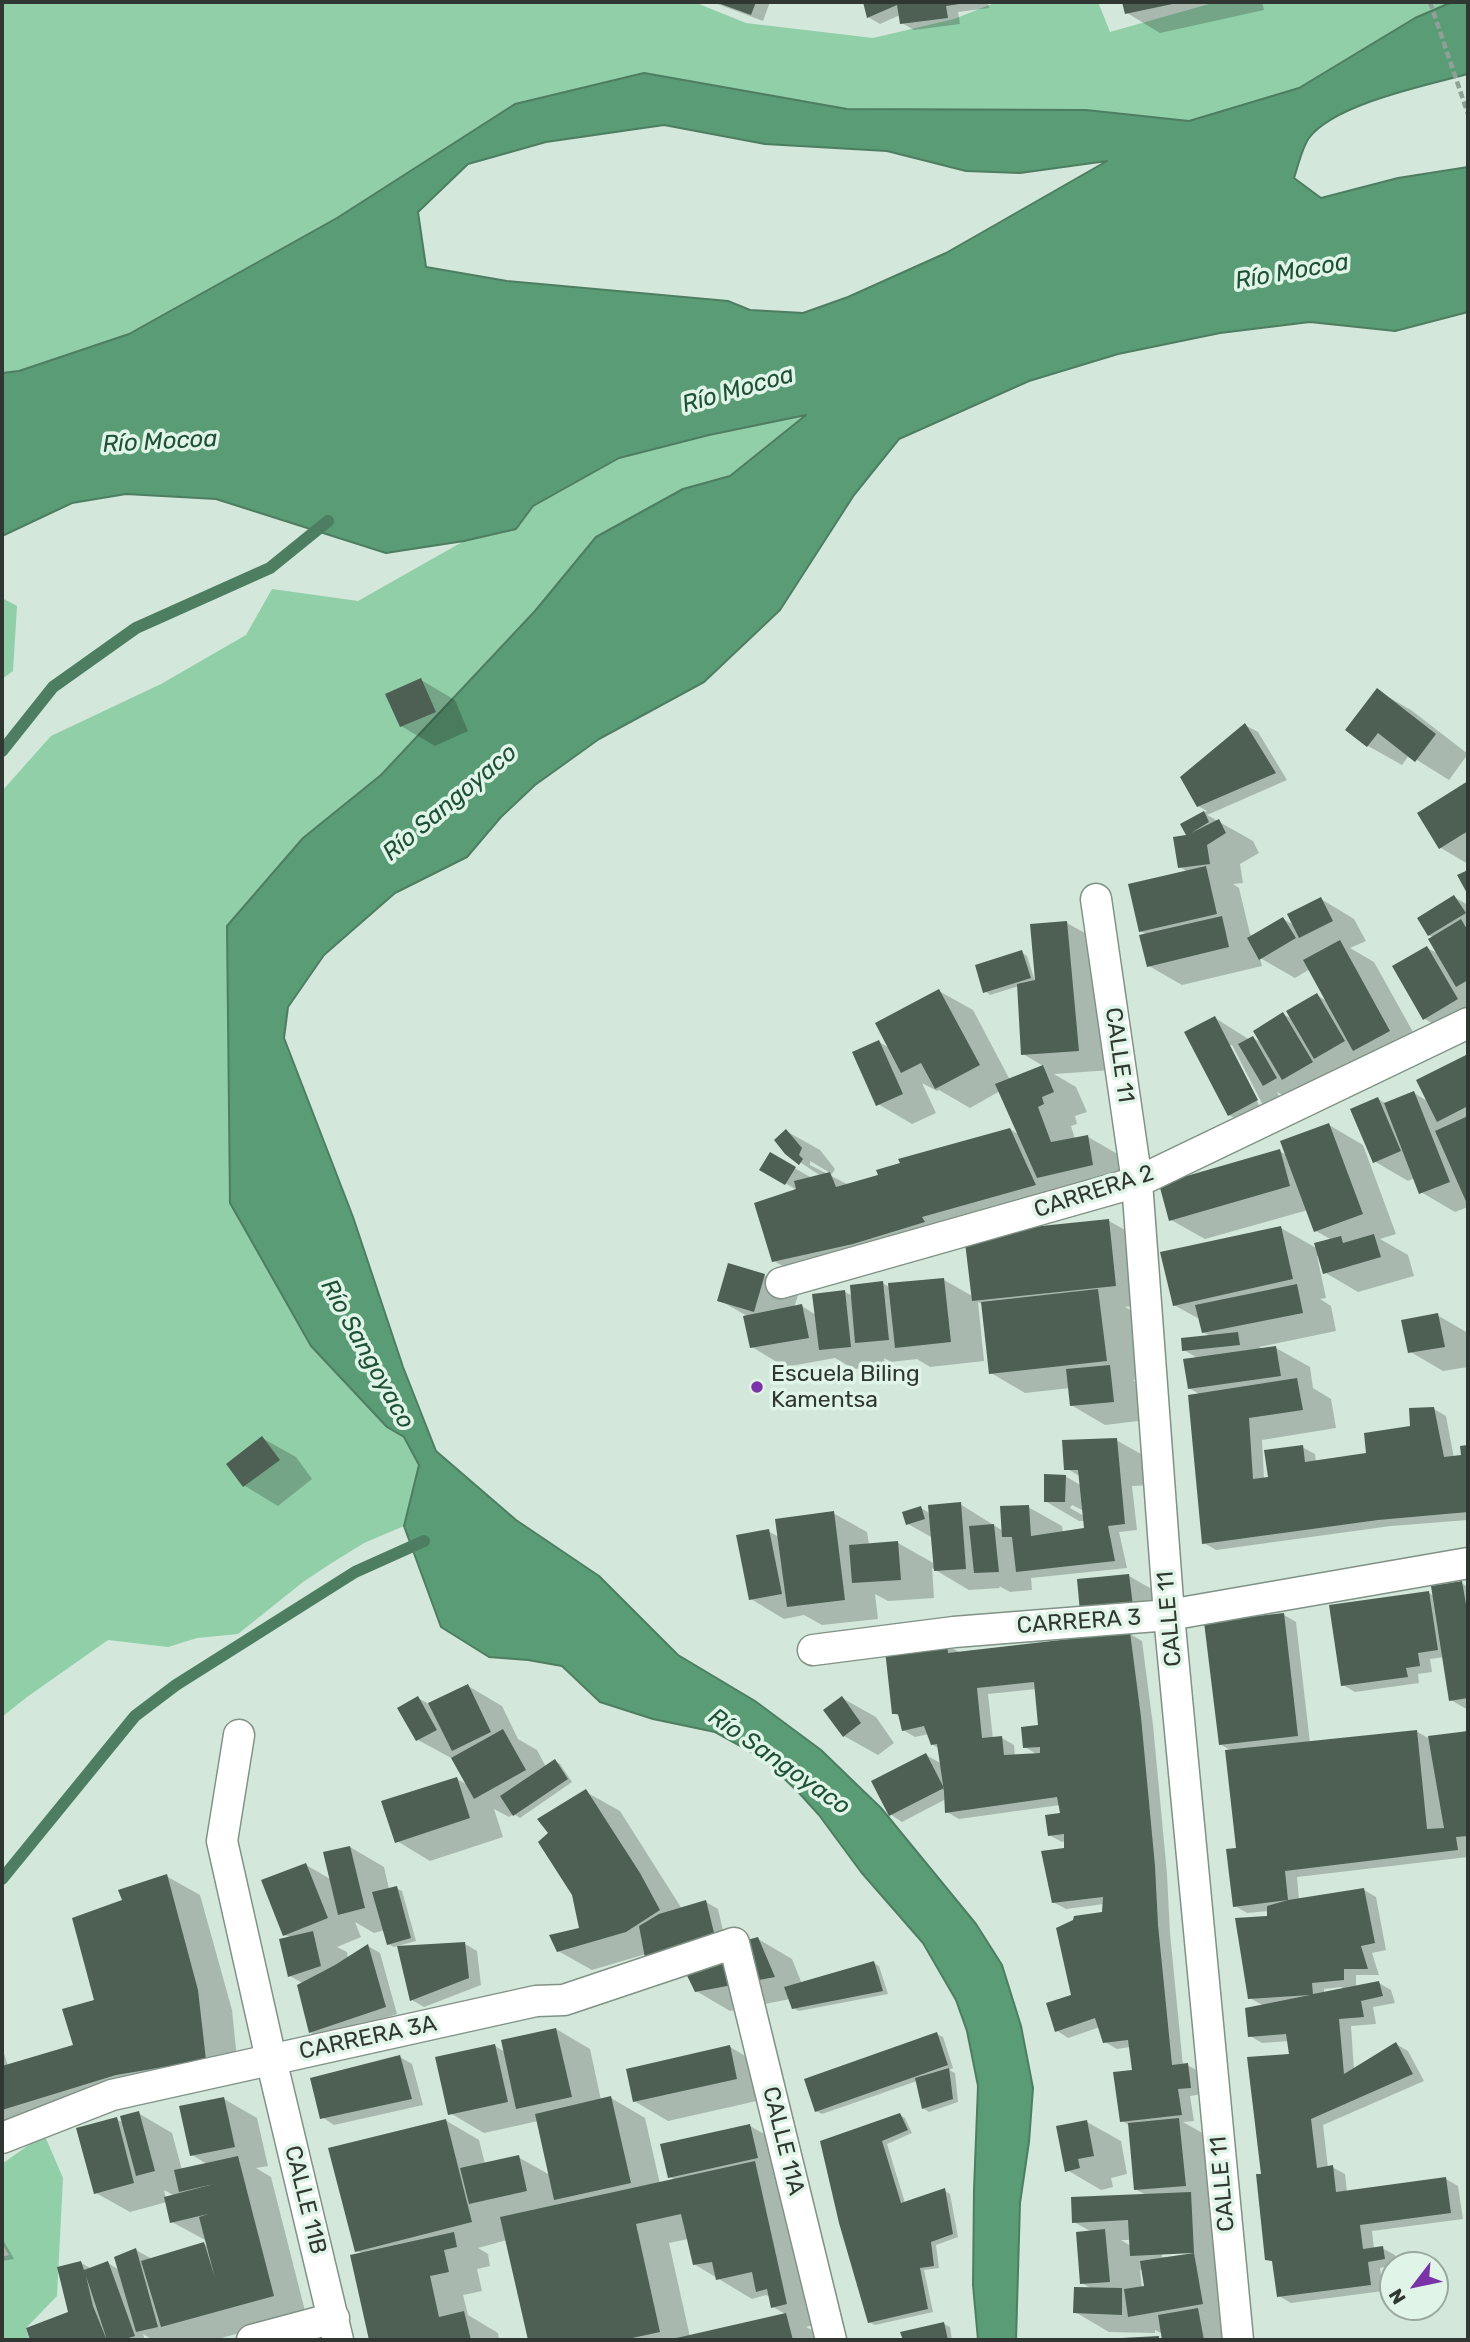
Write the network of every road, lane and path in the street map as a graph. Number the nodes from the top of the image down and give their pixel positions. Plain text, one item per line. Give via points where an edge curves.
1 (1430, 2) edge
2 (1468, 114) edge
3 (1096, 899) dead end
4 (1468, 1023) edge
5 (1137, 1182) junction
6 (781, 1283) dead end
7 (1468, 1563) edge
8 (1169, 1615) junction
9 (813, 1650) dead end
10 (239, 1735) dead end
11 (734, 1943) joint
12 (271, 2059) junction
13 (2, 2138) edge
14 (336, 2329) edge
15 (252, 2340) edge
16 (831, 2340) edge
17 (1238, 2340) edge

1 - 2 path
3 - 5 street, CALLE 11
4 - 5 street, CARRERA 2
5 - 6 street, CARRERA 2
5 - 8 street, CALLE 11
7 - 8 street, CARRERA 3
8 - 9 street, CARRERA 3 via 954,1632
8 - 17 street, CALLE 11
10 - 12 street, CALLE 11B via 222,1841
11 - 12 street, CARRERA 3A via 564,2000 536,2001
11 - 16 street, CALLE 11A
12 - 13 street, CARRERA 3A via 112,2095
12 - 14 street, CALLE 11B
14 - 15 street

